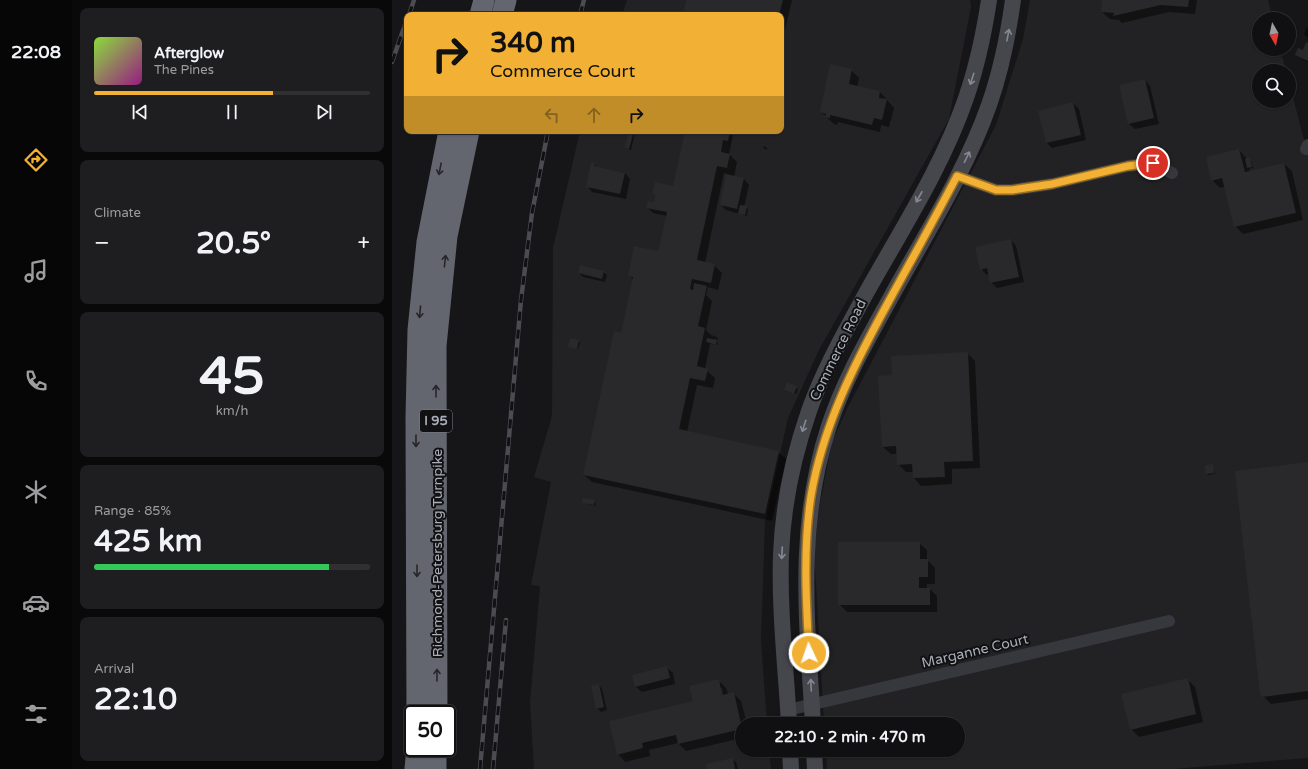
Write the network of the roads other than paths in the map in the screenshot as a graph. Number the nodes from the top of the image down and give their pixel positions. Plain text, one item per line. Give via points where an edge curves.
1 (484, 0) edge
2 (506, 0) edge
3 (989, 0) edge
4 (1013, 0) edge
5 (481, 12) edge
6 (503, 12) edge
7 (448, 134) edge
8 (468, 134) edge
9 (1172, 173) dead end
10 (957, 176) junction
11 (1169, 621) dead end
12 (417, 705) edge
13 (436, 705) edge
14 (812, 705) junction
15 (789, 717) edge
16 (813, 717) edge
17 (417, 757) edge
18 (436, 757) edge
19 (791, 757) edge
20 (814, 757) edge
21 (416, 769) edge
22 (436, 769) edge
23 (792, 769) edge
24 (815, 769) edge

1 - 5 highway
2 - 6 highway
3 -> 15 main road, Commerce Road via 974,72 953,130 931,176 835,350 802,430 787,498 782,554
10 -> 4 main road, Commerce Road via 978,133 995,87
7 -> 12 highway, Richmond-Petersburg Turnpike / I 95 via 427,242 418,330
13 -> 8 highway, Richmond-Petersburg Turnpike / I 95 via 436,346 447,236
9 - 10 street via 1153,163 1012,190 996,190
14 -> 10 main road, Commerce Road via 805,561 811,495 820,455 835,409 857,360
11 - 14 street, Marganne Court
14 - 15 street, Marganne Court
14 - 16 main road, Commerce Road
17 - 21 highway
18 - 22 highway
19 - 23 main road
20 - 24 main road

